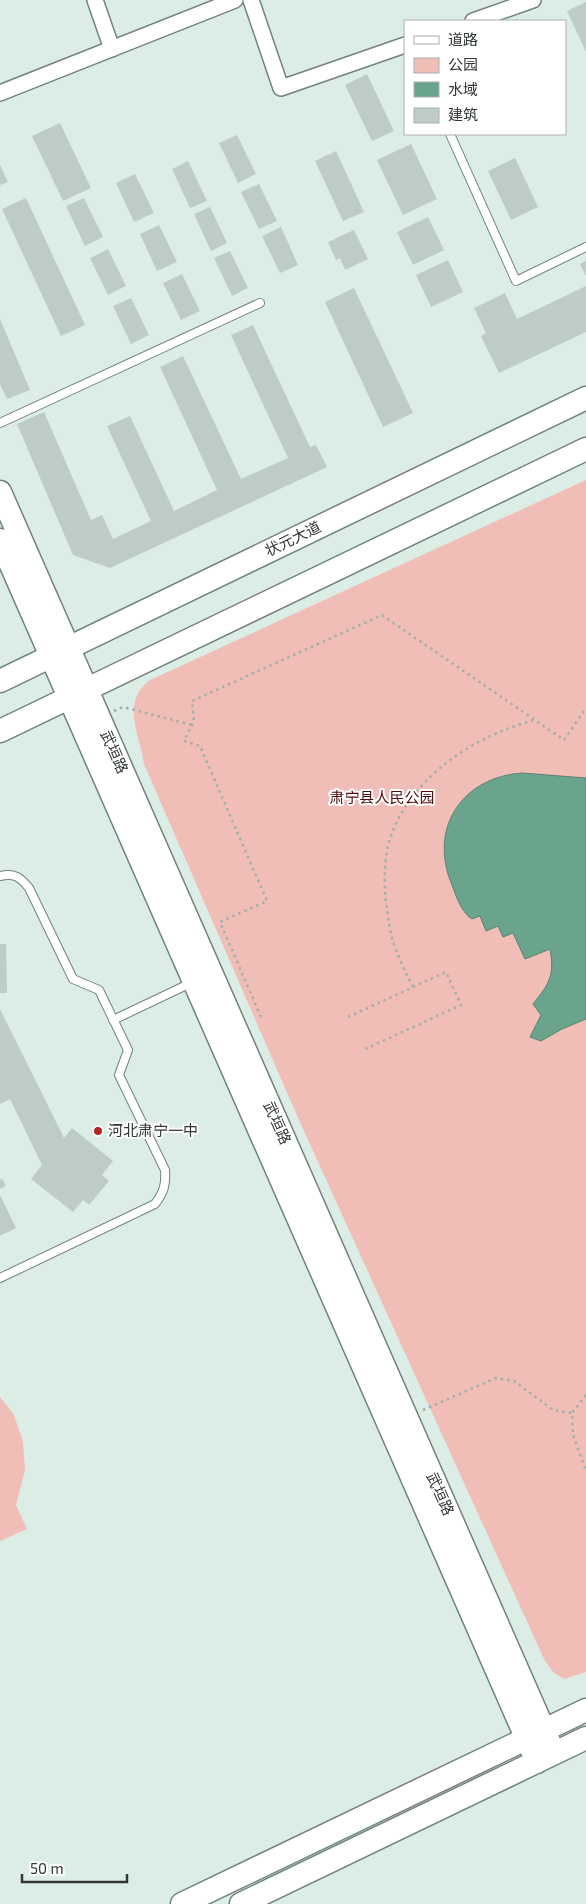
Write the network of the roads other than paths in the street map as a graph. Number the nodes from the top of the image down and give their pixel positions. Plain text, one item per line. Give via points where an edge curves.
1 (95, 0) edge
2 (235, 0) edge
3 (251, 0) edge
4 (533, 0) edge
5 (475, 20) edge
6 (404, 45) edge
7 (112, 49) junction
8 (0, 93) edge
9 (450, 135) edge
10 (586, 247) edge
11 (260, 303) dead end
12 (586, 398) edge
13 (0, 423) edge
14 (586, 448) edge
15 (0, 492) edge
16 (0, 540) edge
17 (60, 652) junction
18 (0, 681) edge
19 (78, 693) junction
20 (0, 731) edge
21 (0, 876) edge
22 (194, 982) junction
23 (113, 1020) junction
24 (0, 1278) edge
25 (586, 1710) edge
26 (535, 1734) junction
27 (586, 1738) edge
28 (545, 1757) junction
29 (182, 1904) edge
30 (241, 1904) edge

1 - 7 street
2 - 7 street
3 - 6 street via 281,88
4 - 5 street
7 - 8 street
9 - 10 lane via 516,281
11 - 13 lane
12 - 17 main road, 状元大道
14 - 19 main road
15 - 17 main road, 武垣路
16 - 17 main road, 武垣路
17 - 18 main road, 状元大道
17 - 19 main road, 武垣路
19 - 20 main road
19 - 22 main road, 武垣路
19 - 26 main road, 武垣路 via 99,718 406,1418
21 - 23 lane via 11,874 21,878 29,888 73,979 99,990
22 - 23 lane
22 - 26 main road, 武垣路
23 - 24 lane via 128,1050 119,1075 165,1170 164,1192 155,1204
25 - 26 main road
26 - 28 main road, 武垣路
26 - 29 main road
27 - 28 main road
28 - 30 main road

